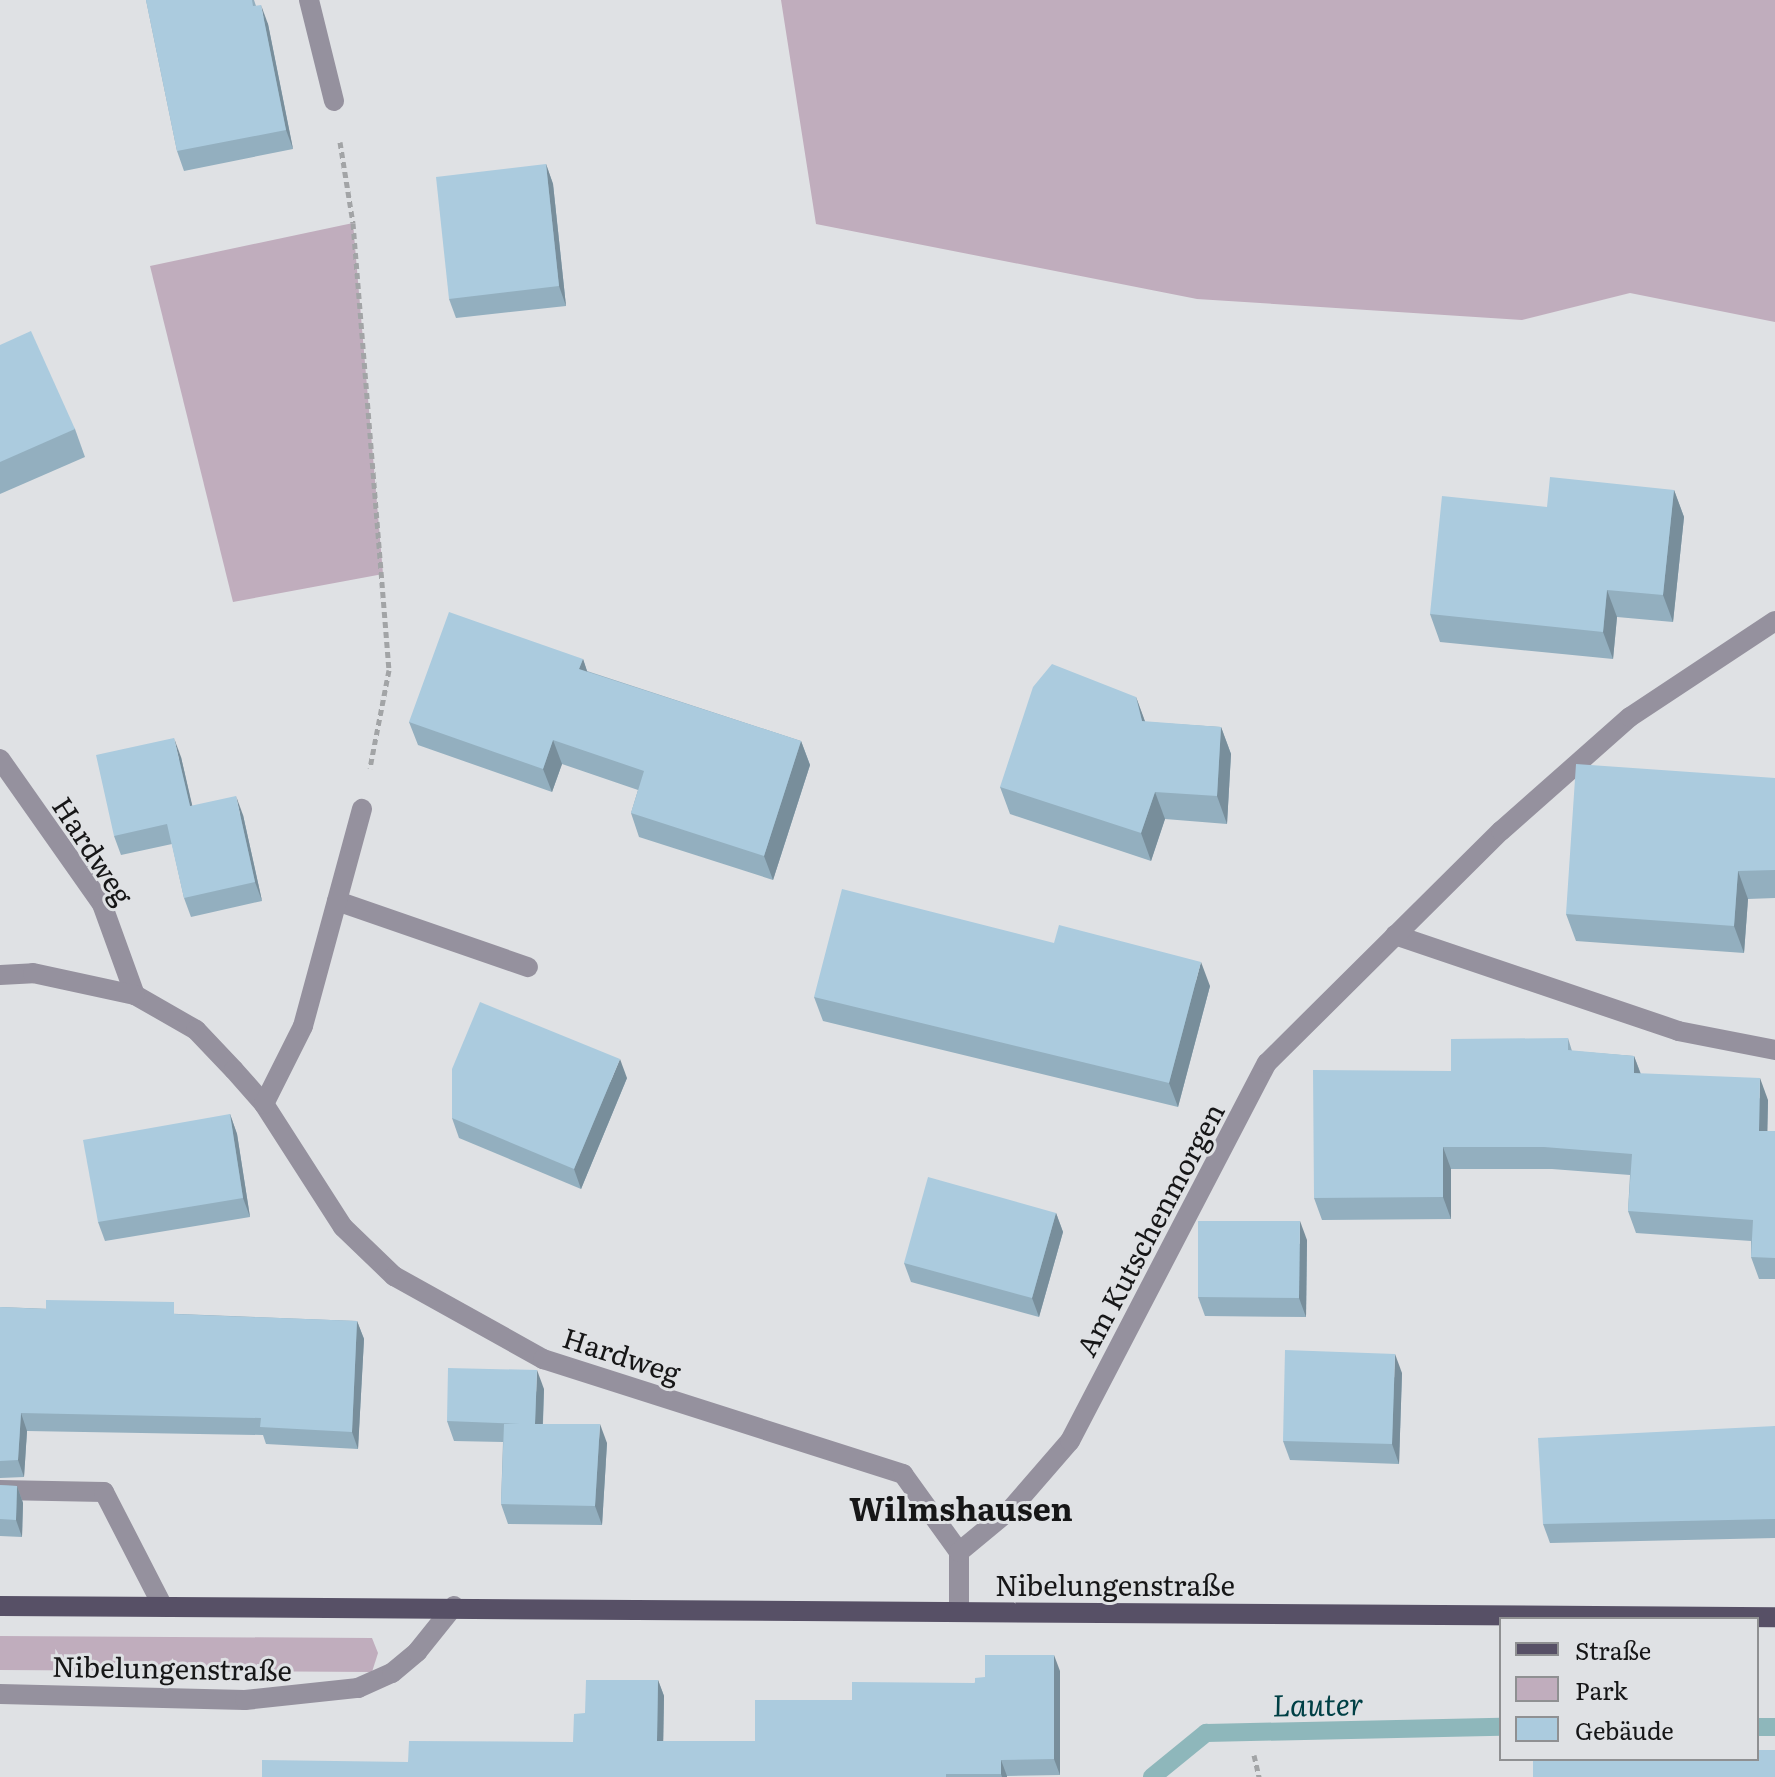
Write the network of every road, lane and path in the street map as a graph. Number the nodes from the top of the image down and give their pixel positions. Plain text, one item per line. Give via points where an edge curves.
1 (309, 0) edge
2 (334, 101) joint
3 (1775, 621) edge
4 (0, 759) edge
5 (362, 809) joint
6 (337, 901) junction
7 (1395, 935) junction
8 (528, 967) dead end
9 (0, 975) edge
10 (135, 995) junction
11 (1775, 1050) edge
12 (264, 1104) junction
13 (0, 1490) edge
14 (959, 1552) junction
15 (0, 1606) edge
16 (454, 1606) junction
17 (163, 1607) junction
18 (959, 1612) junction
19 (1775, 1617) edge
20 (0, 1694) edge
21 (1254, 1755) dead end
22 (1259, 1777) edge

1 - 2 street
2 - 5 path via 353,223 389,670
3 - 7 street, Am Kutschenmorgen via 1630,717 1501,831
4 - 10 street, Hardweg via 102,904
5 - 6 street
6 - 8 street
6 - 12 street via 303,1026
7 - 11 street via 1678,1031
7 - 14 street, Am Kutschenmorgen via 1267,1063 1070,1441 1011,1509
9 - 10 street via 33,973
10 - 12 street, Hardweg via 196,1030
12 - 14 street, Hardweg via 343,1227 394,1276 543,1359 903,1474
13 - 17 street via 104,1492
14 - 18 street
15 - 17 main road, Nibelungenstraße
16 - 17 main road, Nibelungenstraße
16 - 18 main road, Nibelungenstraße
16 - 20 street, Nibelungenstraße via 417,1652 392,1673 358,1688 245,1700
18 - 19 main road, Nibelungenstraße
21 - 22 path

